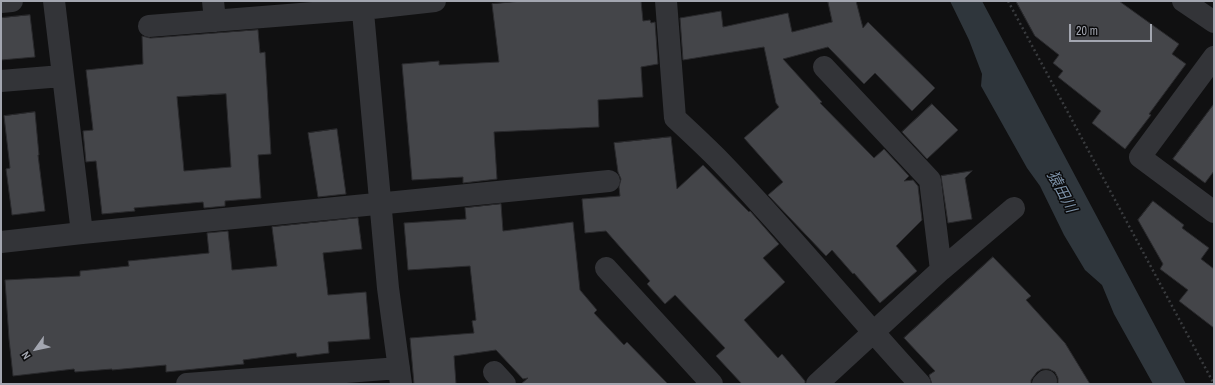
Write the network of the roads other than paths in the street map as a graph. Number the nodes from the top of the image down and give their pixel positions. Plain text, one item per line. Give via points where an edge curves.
1 (12, 1) edge
2 (54, 1) edge
3 (435, 1) edge
4 (666, 1) edge
5 (1183, 1) edge
6 (1, 2) edge
7 (363, 5) edge
8 (214, 11) edge
9 (1214, 22) edge
10 (149, 26) dead end
11 (1214, 57) edge
12 (824, 67) dead end
13 (62, 76) junction
14 (1, 81) edge
15 (609, 181) dead end
16 (380, 204) junction
17 (1014, 208) dead end
18 (1214, 212) edge
19 (82, 233) junction
20 (1, 242) edge
21 (606, 268) dead end
22 (941, 270) junction
23 (872, 332) junction
24 (400, 376) edge
25 (250, 382) edge
26 (187, 384) edge
27 (712, 384) edge
28 (817, 384) edge
29 (920, 384) edge

1 - 6 street
2 - 13 street
3 - 7 street
4 - 23 street via 675,118 716,158 814,264
5 - 9 street
7 - 8 street
7 - 16 street
8 - 10 street
11 - 18 street via 1140,157
12 - 22 street via 930,180
13 - 14 street
13 - 19 street
15 - 16 street
16 - 19 street
16 - 24 street
17 - 22 street
19 - 20 street
21 - 27 street
22 - 23 street
23 - 28 street
23 - 29 street
24 - 25 street
25 - 26 street

